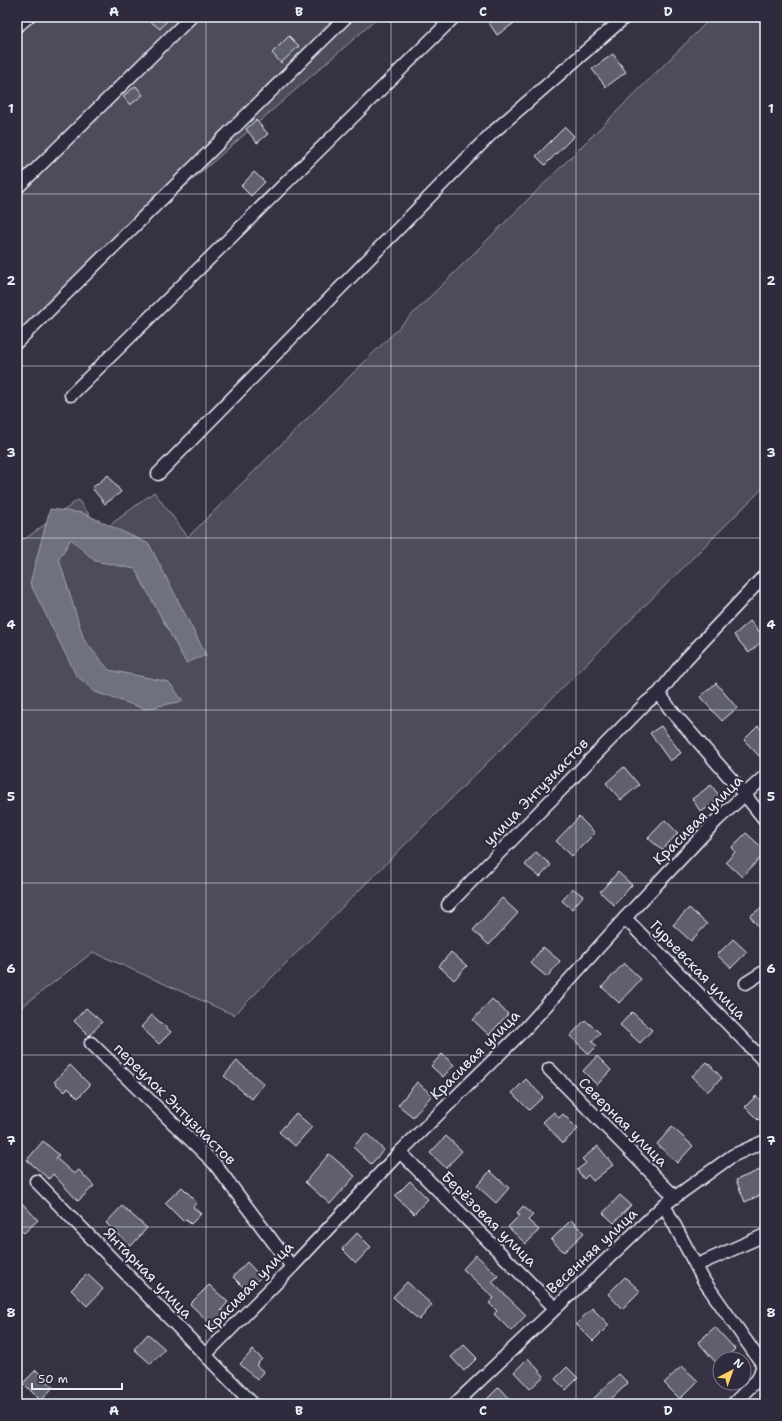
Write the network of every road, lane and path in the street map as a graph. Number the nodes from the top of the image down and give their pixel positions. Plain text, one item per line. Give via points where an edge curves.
1 (28, 17) edge
2 (191, 17) edge
3 (346, 17) edge
4 (454, 17) edge
5 (625, 17) edge
6 (17, 26) edge
7 (17, 188) edge
8 (17, 342) edge
9 (70, 395) dead end
10 (158, 474) dead end
11 (765, 575) edge
12 (659, 692) junction
13 (765, 776) edge
14 (745, 795) junction
15 (765, 820) edge
16 (448, 906) dead end
17 (625, 918) junction
18 (765, 971) edge
19 (746, 983) dead end
20 (91, 1043) dead end
21 (765, 1062) edge
22 (549, 1069) dead end
23 (765, 1141) edge
24 (400, 1152) junction
25 (36, 1181) dead end
26 (675, 1197) junction
27 (664, 1204) junction
28 (765, 1235) edge
29 (697, 1265) junction
30 (292, 1267) junction
31 (555, 1308) junction
32 (206, 1354) junction
33 (253, 1404) edge
34 (455, 1404) edge
35 (733, 1404) edge

1 - 6 street
2 - 7 street
3 - 8 street
4 - 9 street
5 - 10 street via 492,133
11 - 12 street via 686,659
12 - 14 street via 670,709
12 - 16 street, улица Энтузиастов
13 - 14 street, Красивая улица
14 - 15 street
14 - 17 street, Красивая улица
17 - 21 street, Гурьевская улица
17 - 24 street, Красивая улица via 525,1029
18 - 19 street
20 - 30 street, переулок Энтузиастов via 214,1163
22 - 26 street, Северная улица
23 - 26 street, Весенняя улица via 732,1156
24 - 30 street, Красивая улица
24 - 31 street, Берёзовая улица
25 - 32 street, Янтарная улица
26 - 27 street, Весенняя улица
27 - 29 street
27 - 31 street, Весенняя улица
28 - 29 street
29 - 35 street via 704,1281 763,1365 758,1379
30 - 32 street, Красивая улица
31 - 34 street, Весенняя улица
32 - 33 street, Янтарная улица

